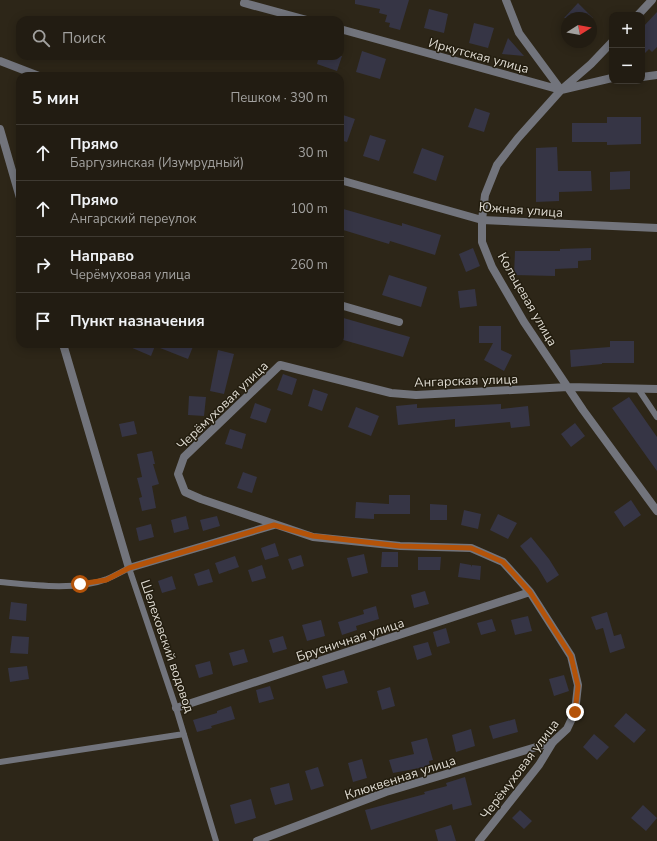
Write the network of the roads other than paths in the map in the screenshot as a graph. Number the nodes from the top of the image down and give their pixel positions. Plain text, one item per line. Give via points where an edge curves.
1 (506, 0) edge
2 (652, 0) edge
3 (244, 3) dead end
4 (641, 12) edge
5 (292, 16) edge
6 (344, 30) edge
7 (609, 45) edge
8 (0, 61) edge
9 (29, 72) edge
10 (655, 74) edge
11 (645, 76) edge
12 (609, 79) edge
13 (561, 90) junction
14 (0, 130) edge
15 (344, 181) edge
16 (16, 184) edge
17 (482, 220) junction
18 (657, 228) edge
19 (344, 305) edge
20 (399, 322) dead end
21 (64, 348) edge
22 (280, 365) joint
23 (568, 387) junction
24 (657, 389) edge
25 (639, 390) junction
26 (657, 417) edge
27 (657, 511) edge
28 (274, 525) junction
29 (129, 568) junction
30 (0, 582) edge
31 (530, 592) junction
32 (176, 708) junction
33 (184, 734) junction
34 (553, 742) junction
35 (0, 762) edge
36 (216, 841) edge
37 (257, 841) edge
38 (479, 841) edge

1 - 13 street via 519,33
2 - 4 street
3 - 5 street
6 - 13 street, Иркутская улица
7 - 13 street, Кольцевая улица
8 - 9 street
10 - 11 street
12 - 13 street, Иркутская улица
13 - 17 street, Кольцевая улица via 497,165 485,195
14 - 16 street
15 - 17 street, Южная улица
17 - 18 street, Южная улица
17 - 23 street, Кольцевая улица via 482,242 492,267 524,322
19 - 20 street
21 - 29 street, Шелеховский водовод
22 - 23 street, Ангарская улица via 391,393 416,395
22 - 28 street, Черёмуховая улица via 184,457 178,474 185,492
23 - 25 street, Ангарская улица
23 - 27 street, Кольцевая улица
24 - 25 street, Ангарская улица
25 - 26 lane
28 - 29 street
28 - 31 street, Черёмуховая улица via 321,537 400,546 471,548 503,562
29 - 30 lane via 106,580 80,584 34,586
29 - 32 lane, Шелеховский водовод
31 - 32 street, Брусничная улица
31 - 34 street, Черёмуховая улица via 571,656 578,686 575,712 566,728
32 - 33 lane, Шелеховский водовод
33 - 35 lane
33 - 36 lane, Шелеховский водовод
34 - 37 street, Клюквенная улица via 386,792
34 - 38 street, Черёмуховая улица via 539,765

